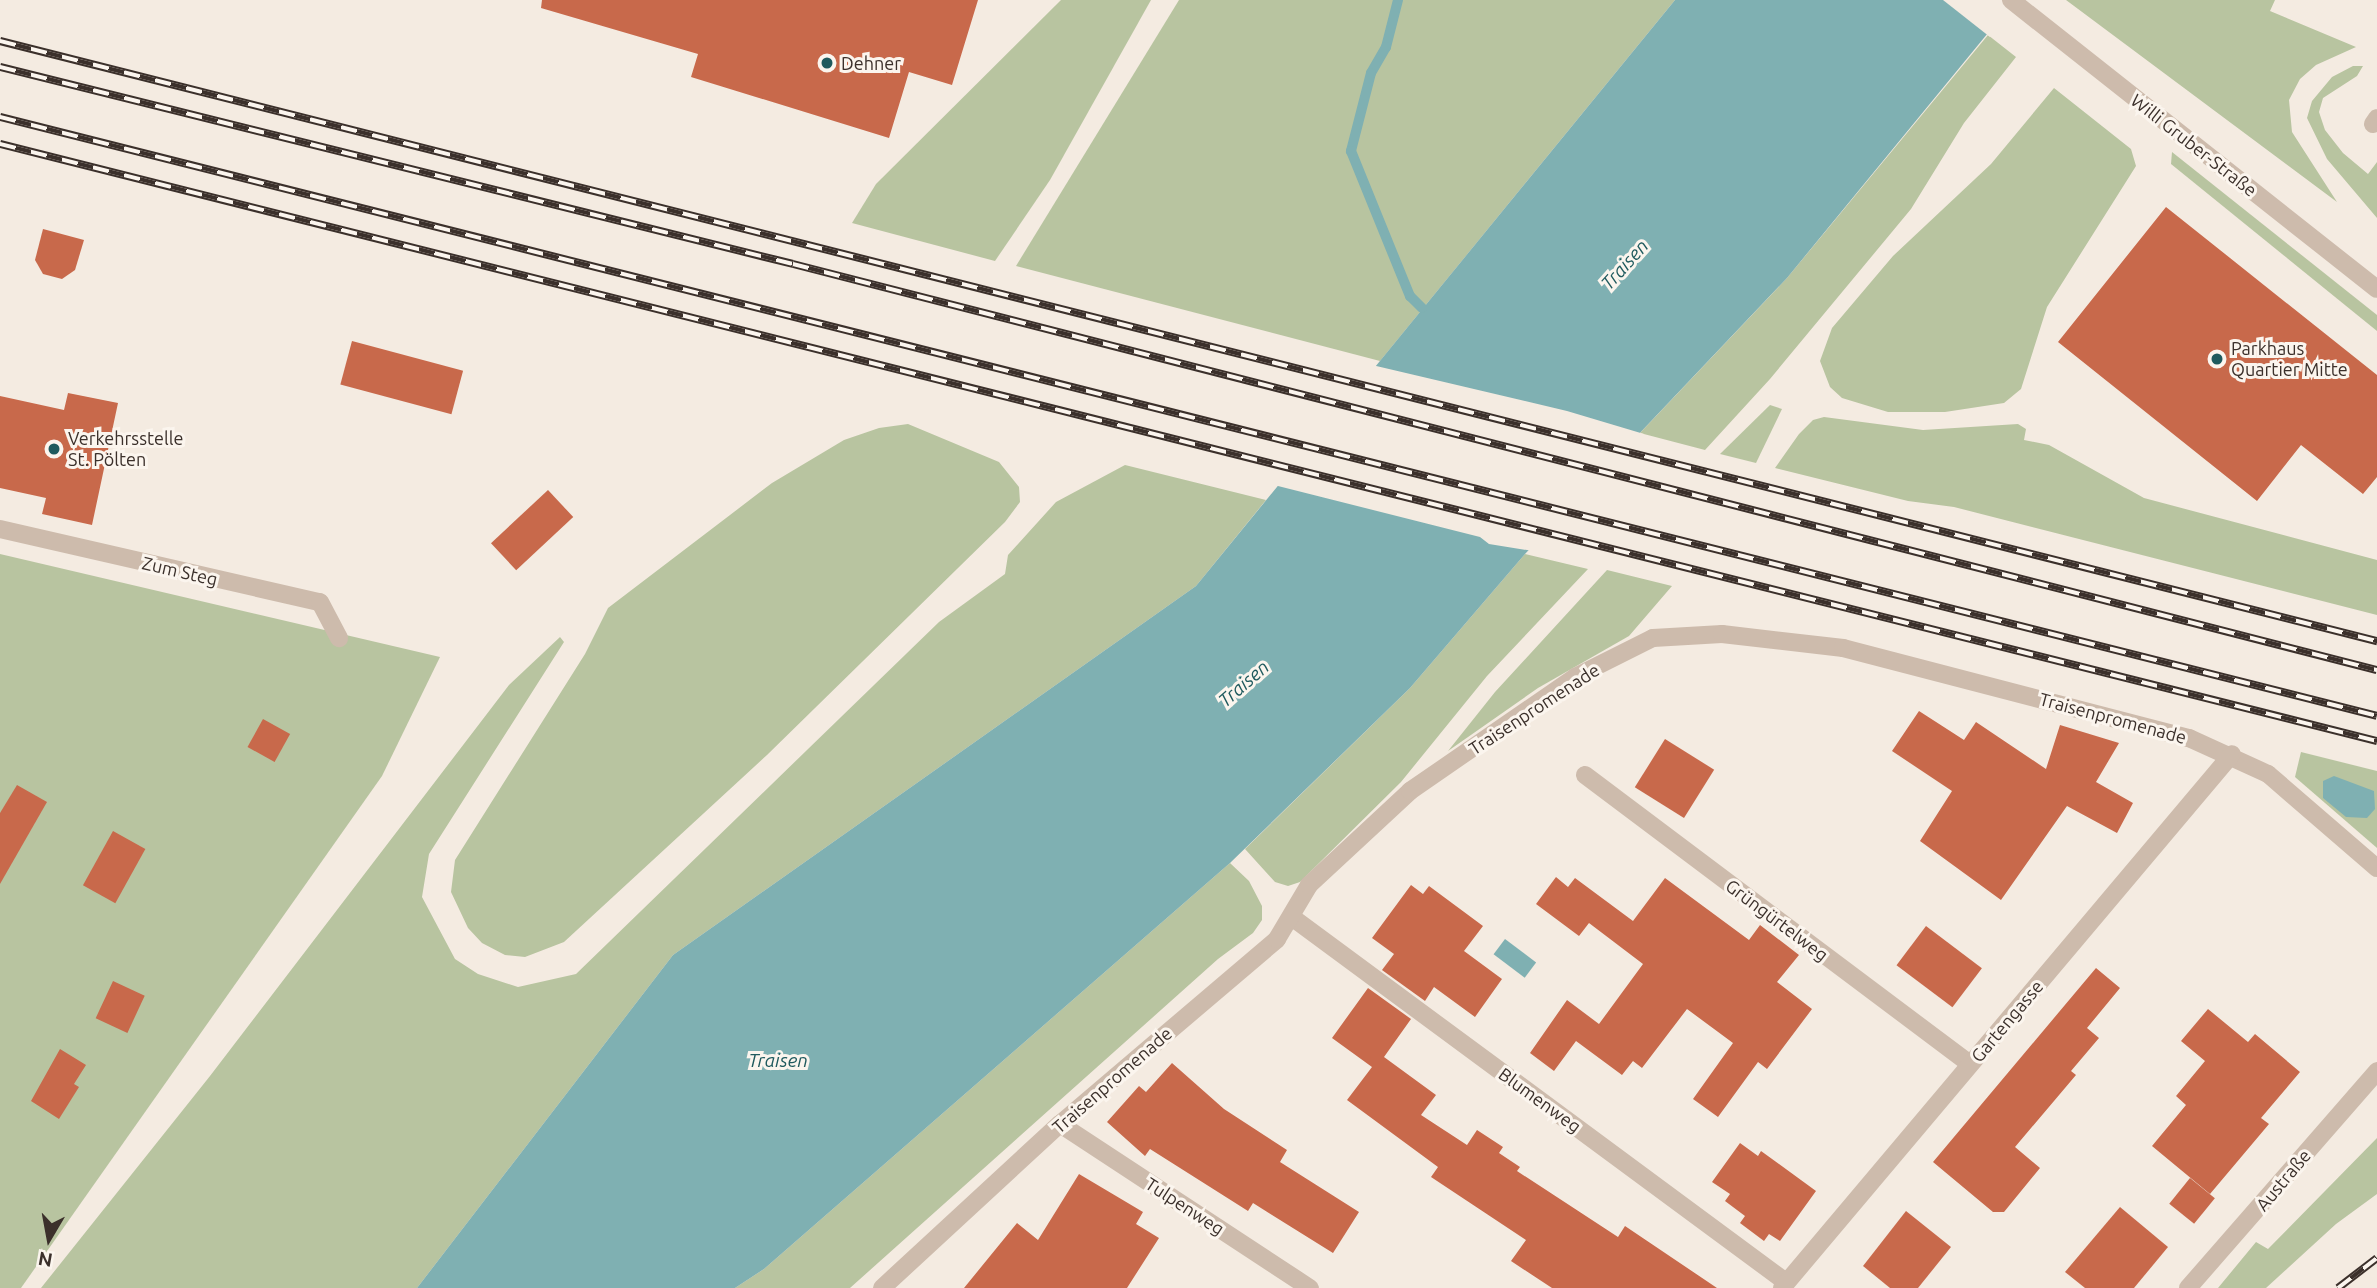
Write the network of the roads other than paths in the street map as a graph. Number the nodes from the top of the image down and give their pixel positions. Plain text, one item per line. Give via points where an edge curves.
1 (2011, 0) edge
2 (2377, 289) edge
3 (0, 529) edge
4 (339, 638) dead end
5 (2232, 754) junction
6 (1584, 775) dead end
7 (2377, 868) edge
8 (1293, 918) junction
9 (1970, 1065) junction
10 (2377, 1071) edge
11 (1060, 1124) junction
12 (1784, 1285) edge
13 (882, 1288) edge
14 (1310, 1288) edge
15 (2188, 1288) edge

1 - 2 street, Willi Gruber-Straße
3 - 4 street, Zum Steg via 320,602
5 - 7 street, Traisenpromenade via 2267,774
5 - 8 street, Traisenpromenade via 2189,738 1843,648 1722,634 1653,638 1575,677 1410,791 1309,885
5 - 9 street, Gartengasse
6 - 9 street, Grüngürtelweg
8 - 11 street, Traisenpromenade via 1277,939
8 - 12 street, Blumenweg
9 - 12 street, Gartengasse
10 - 15 street, Austraße
11 - 13 street, Traisenpromenade
11 - 14 street, Tulpenweg

